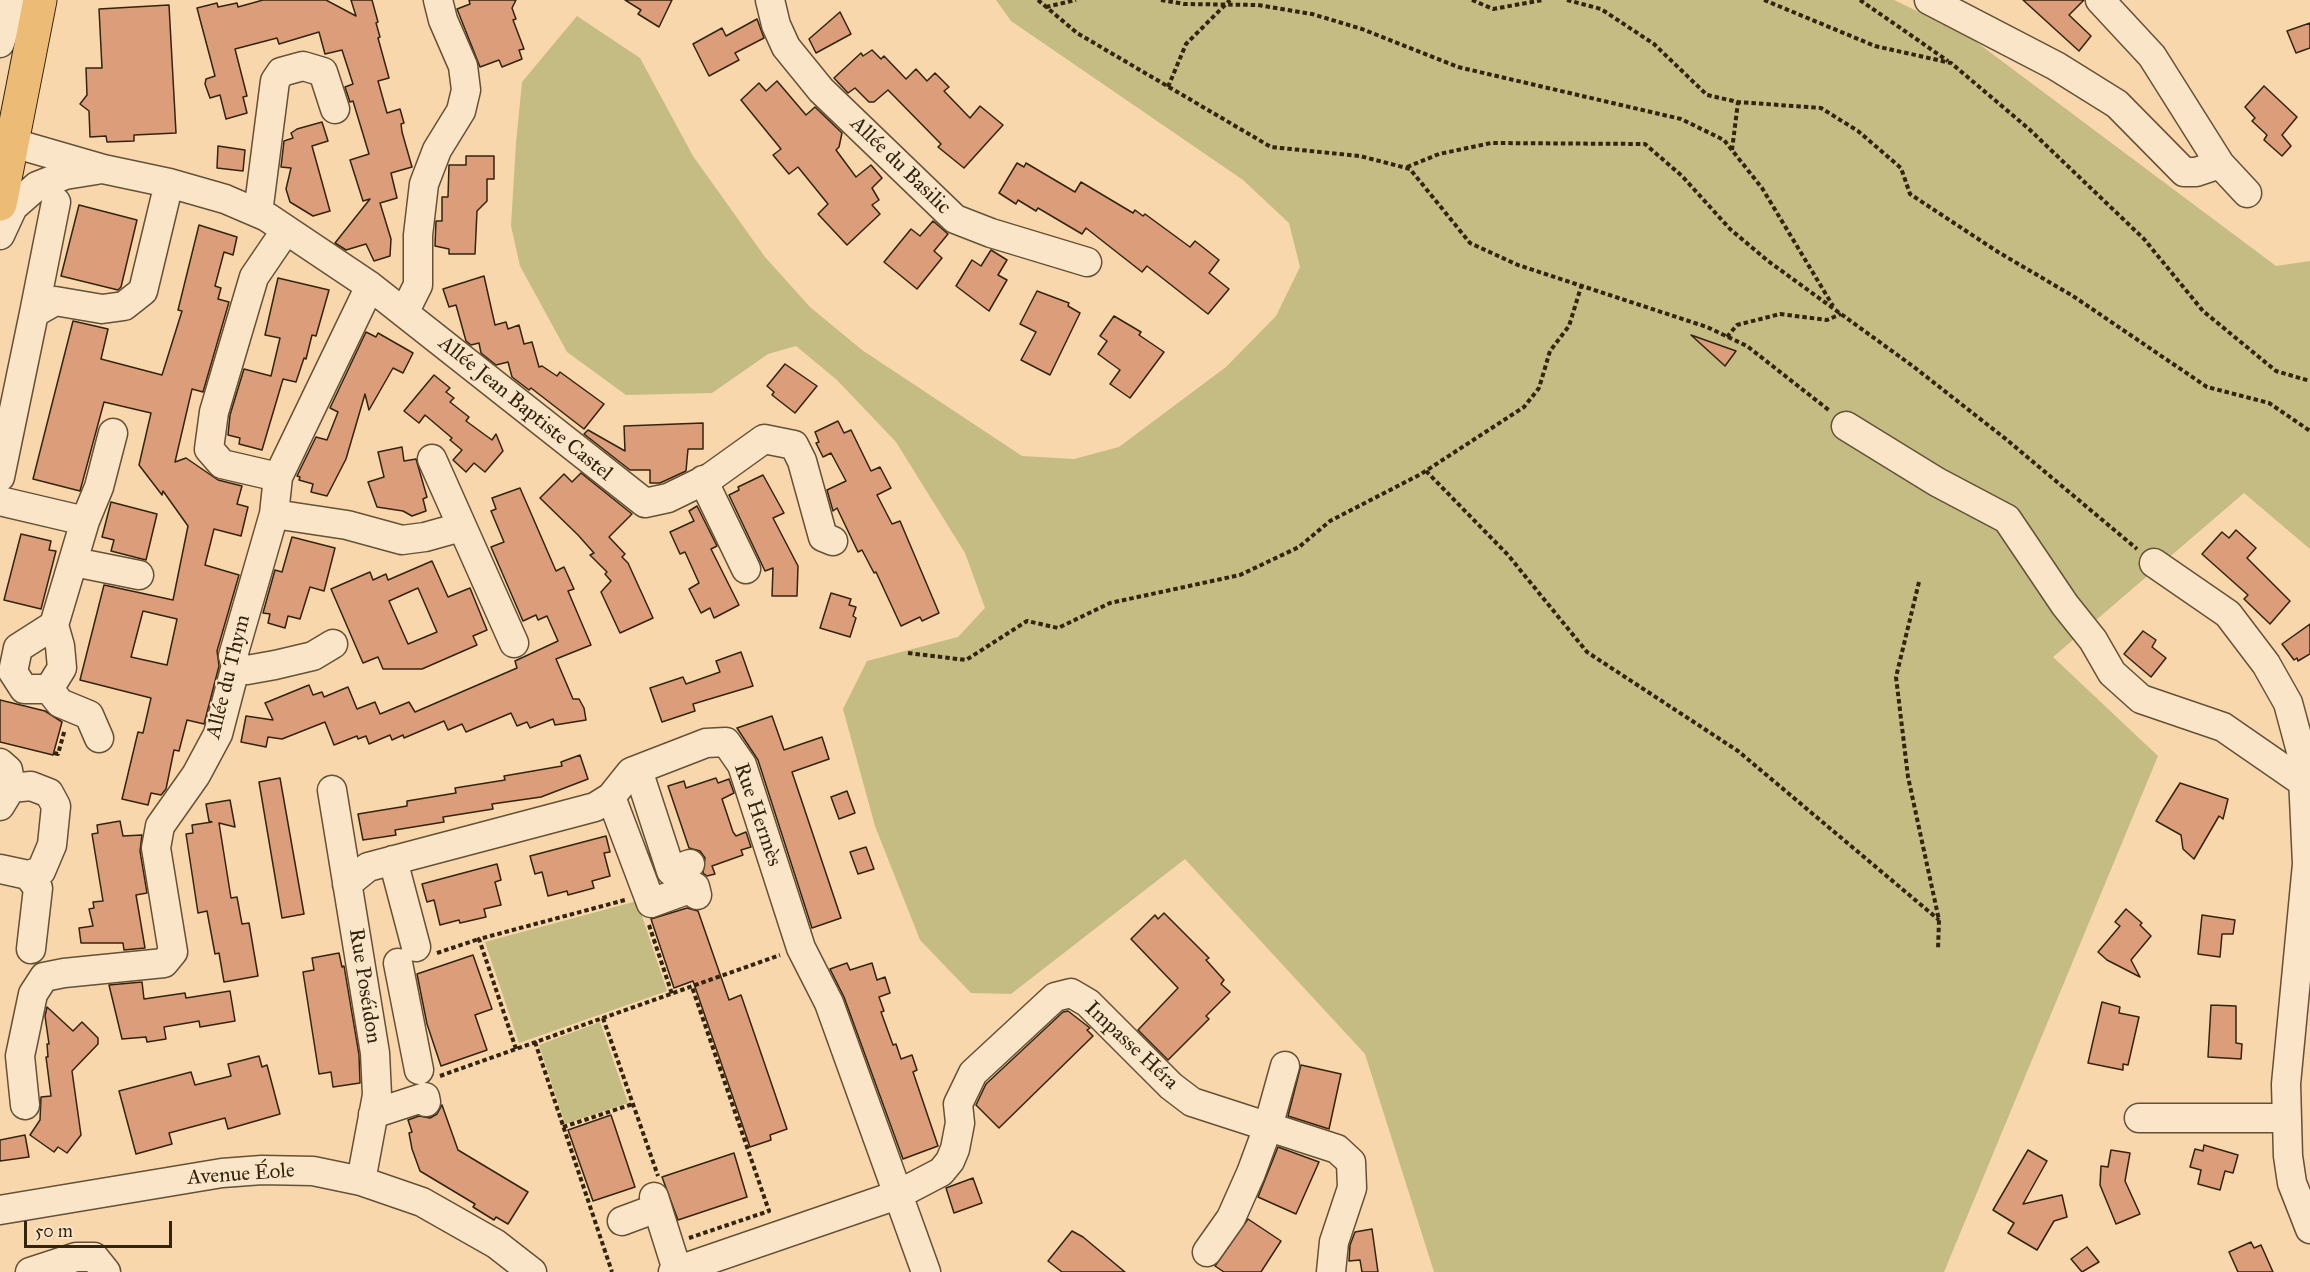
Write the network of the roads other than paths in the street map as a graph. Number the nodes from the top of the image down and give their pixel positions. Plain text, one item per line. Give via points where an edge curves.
1 (14, 0) edge
2 (25, 0) edge
3 (40, 0) edge
4 (438, 0) edge
5 (770, 0) edge
6 (1929, 0) edge
7 (2100, 0) edge
8 (0, 43) edge
9 (0, 90) edge
10 (335, 109) dead end
11 (5, 154) edge
12 (2220, 164) junction
13 (103, 169) junction
14 (65, 175) junction
15 (169, 183) junction
16 (2247, 194) dead end
17 (56, 202) dead end
18 (0, 204) edge
19 (258, 213) junction
20 (286, 230) junction
21 (0, 235) edge
22 (1088, 262) dead end
23 (369, 286) junction
24 (34, 313) junction
25 (404, 313) junction
26 (1846, 426) road end
27 (113, 433) dead end
28 (432, 459) dead end
29 (0, 477) edge
30 (279, 477) junction
31 (703, 480) junction
32 (0, 501) edge
33 (274, 513) junction
34 (85, 521) junction
35 (461, 527) junction
36 (833, 541) dead end
37 (74, 562) junction
38 (2154, 563) road end
39 (746, 569) dead end
40 (139, 575) dead end
41 (54, 625) junction
42 (514, 643) dead end
43 (333, 644) dead end
44 (236, 665) junction
45 (60, 698) junction
46 (99, 738) dead end
47 (638, 770) junction
48 (2304, 783) junction
49 (4, 785) edge
50 (332, 790) dead end
51 (611, 797) junction
52 (393, 860) junction
53 (690, 864) dead end
54 (0, 869) edge
55 (28, 875) junction
56 (347, 885) junction
57 (697, 895) dead end
58 (31, 949) dead end
59 (418, 958) junction
60 (363, 972) junction
61 (1285, 1066) dead end
62 (25, 1105) dead end
63 (374, 1114) junction
64 (2139, 1118) dead end
65 (2287, 1118) junction
66 (1268, 1127) junction
67 (2299, 1155) edge
68 (361, 1181) junction
69 (897, 1195) junction
70 (0, 1210) edge
71 (622, 1221) dead end
72 (2310, 1229) edge
73 (1207, 1252) dead end
74 (62, 1267) edge
75 (675, 1271) edge
76 (30, 1272) edge
77 (106, 1272) edge
78 (532, 1272) edge
79 (926, 1272) edge
80 (1331, 1272) edge

1 - 8 street
2 - 9 main road
3 - 11 main road
4 - 25 street via 463,66 466,90 461,111 437,150 424,184 418,285
5 - 22 street, Allée du Basilic via 786,47 821,90 955,219
6 - 12 street via 2056,66 2117,104 2184,172
7 - 12 street via 2152,56
10 - 19 street via 323,72 303,66 281,72 274,92
11 - 13 street, Allée Jean Baptiste Castel
11 - 14 street
11 - 18 main road
12 - 16 street
13 - 14 street
13 - 15 street, Allée Jean Baptiste Castel
14 - 21 street via 24,195 13,207
15 - 19 street, Allée Jean Baptiste Castel
15 - 24 street via 143,291 124,306 102,309 55,301
17 - 24 street
19 - 20 street, Allée Jean Baptiste Castel
20 - 23 street, Allée Jean Baptiste Castel
20 - 30 street via 254,277 214,412 209,449 222,464
23 - 25 street, Allée Jean Baptiste Castel
23 - 30 street, Allée du Thym
24 - 29 street
25 - 31 street, Allée Jean Baptiste Castel via 645,503 668,498
26 - 48 street via 2007,519 2112,673 2141,699 2223,727
27 - 34 street via 99,487
28 - 35 street
30 - 33 street, Allée du Thym
31 - 36 street, Allée Jean Baptiste Castel via 764,440 794,445 824,537
31 - 39 street
32 - 34 street
33 - 35 street via 347,525 402,540
33 - 44 street, Allée du Thym via 233,656
34 - 37 street
35 - 42 street
37 - 40 street
37 - 41 street
38 - 48 street via 2228,614 2266,664 2288,703 2302,755
41 - 45 street via 62,668
41 - 45 street via 18,648 14,672 24,689
43 - 44 street via 313,656 274,665 247,670
44 - 62 street, Allée du Thym via 218,734 196,775 160,826 156,848 173,952 164,963 44,977 33,994 20,1056
45 - 46 street via 89,715
47 - 51 street, Rue Hermès via 631,772
47 - 53 street via 671,871
47 - 69 street, Rue Hermès via 706,743 726,742 742,765 801,948 829,1003
48 - 65 street via 2307,864 2286,1084
49 - 55 street via 31,786 49,793 56,806 52,845 41,871
50 - 56 street, Rue Poséidon
51 - 52 street, Rue Hermès via 595,807
51 - 57 street via 644,895 651,903 694,887
52 - 56 street, Rue Hermès via 368,867
52 - 59 street via 420,913
54 - 55 street
55 - 58 street via 38,888
56 - 60 street, Rue Poséidon
59 - 60 street
59 - 63 street via 425,1097
60 - 63 street, Rue Poséidon via 375,1053
61 - 66 street
63 - 68 street, Rue Poséidon
64 - 65 street
65 - 67 street
66 - 69 street, Impasse Héra via 1192,1102 1088,1004 1071,993 1055,997 973,1073 958,1104 960,1123 950,1161 941,1172
66 - 73 street via 1231,1218
66 - 80 street, Impasse Héra via 1337,1149 1351,1162 1352,1188 1334,1242
67 - 72 street via 2292,1183
68 - 70 street, Avenue Éole via 313,1171 222,1173
68 - 78 street, Avenue Éole via 395,1191 450,1217 496,1244
69 - 75 street, Impasse Héra
69 - 79 street
71 - 75 street via 655,1203
74 - 76 street
74 - 77 street via 76,1257 94,1257

